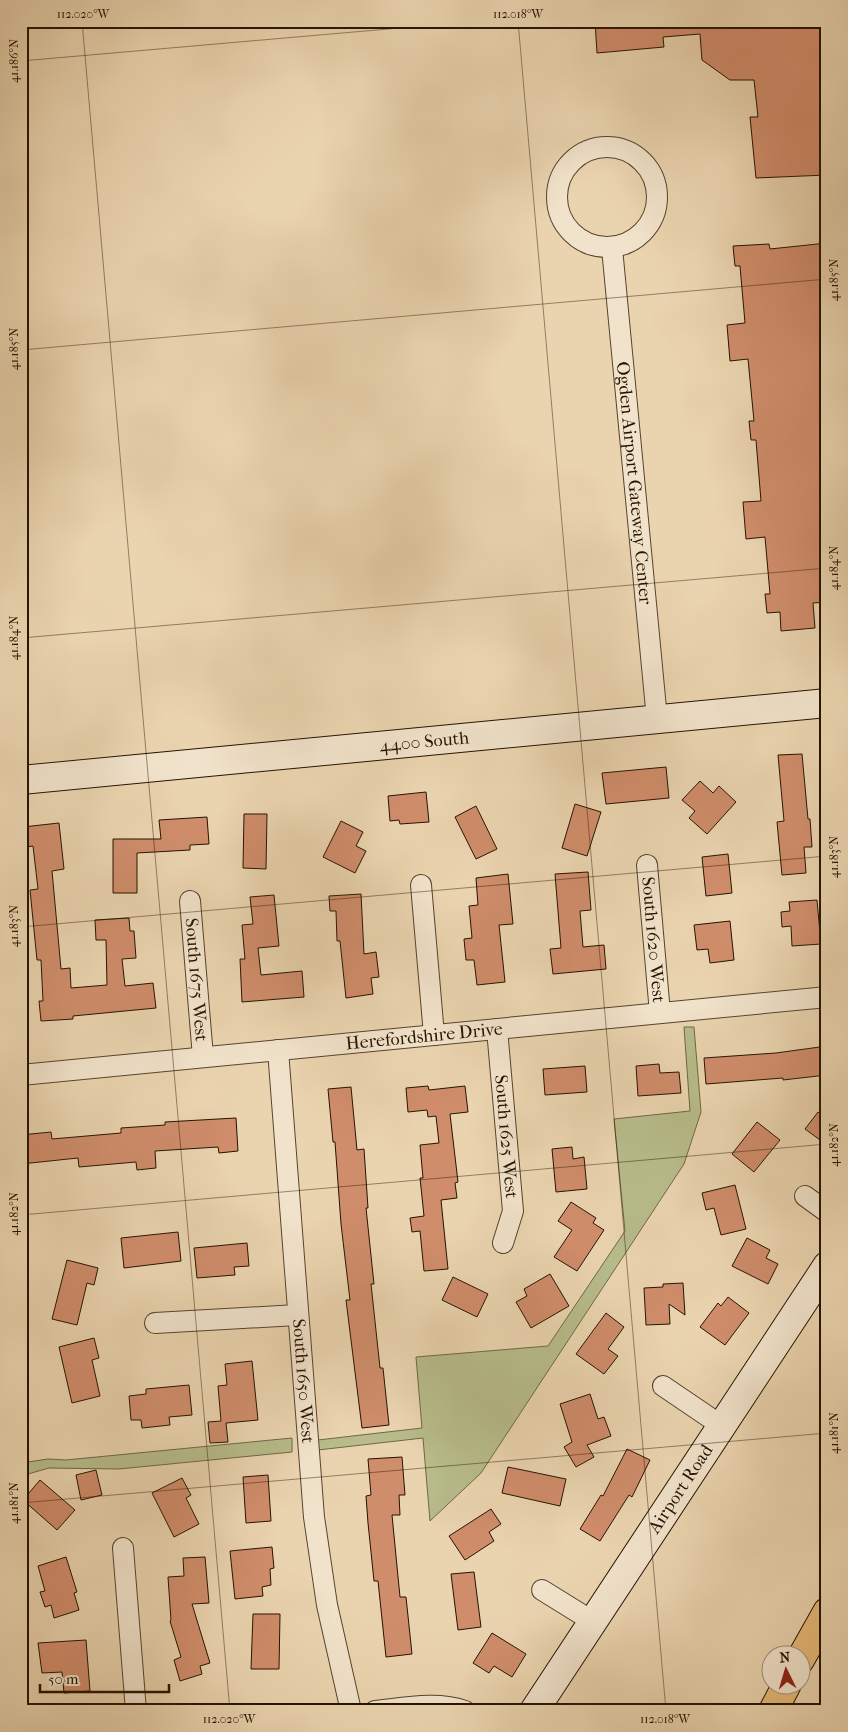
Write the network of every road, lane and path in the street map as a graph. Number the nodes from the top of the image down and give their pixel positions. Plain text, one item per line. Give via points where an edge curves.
1 (612, 248) junction
2 (827, 703) edge
3 (657, 719) junction
4 (21, 780) edge
5 (647, 865) dead end
6 (421, 885) dead end
7 (190, 901) dead end
8 (827, 997) edge
9 (660, 1013) junction
10 (497, 1029) junction
11 (434, 1035) junction
12 (278, 1050) junction
13 (203, 1057) junction
14 (21, 1075) edge
15 (805, 1196) dead end
16 (827, 1212) edge
17 (502, 1243) dead end
18 (827, 1266) edge
19 (298, 1315) junction
20 (155, 1324) dead end
21 (663, 1386) dead end
22 (722, 1426) junction
23 (123, 1548) dead end
24 (542, 1590) dead end
25 (827, 1612) edge
26 (592, 1621) junction
27 (809, 1644) edge
28 (782, 1694) edge
29 (136, 1711) edge
30 (350, 1711) edge
31 (375, 1711) edge
32 (465, 1711) edge
33 (534, 1711) edge
34 (773, 1711) edge

1 - 1 street via 636,239 648,226 657,204 657,187 650,170 638,157 619,148 595,148 579,155 560,179 556,195 558,212 567,228 578,238 594,246
1 - 3 street, Ogden Airport Gateway Center
2 - 3 street, 4400 South
3 - 4 street, 4400 South
5 - 9 street, South 1620 West
6 - 11 street
7 - 13 street, South 1675 West
8 - 9 street, Herefordshire Drive
9 - 10 street, Herefordshire Drive
10 - 11 street, Herefordshire Drive
10 - 17 street, South 1625 West via 513,1210
11 - 12 street, Herefordshire Drive
12 - 13 street, Herefordshire Drive
12 - 19 street, South 1650 West
13 - 14 street, Herefordshire Drive
15 - 16 street
18 - 22 street, Airport Road
19 - 20 street
19 - 30 street, South 1650 West via 314,1517 327,1605
21 - 22 street
22 - 26 street, Airport Road
23 - 29 street
24 - 26 street
25 - 27 highway
26 - 33 street, Airport Road
28 - 34 highway
31 - 32 street via 431,1706

